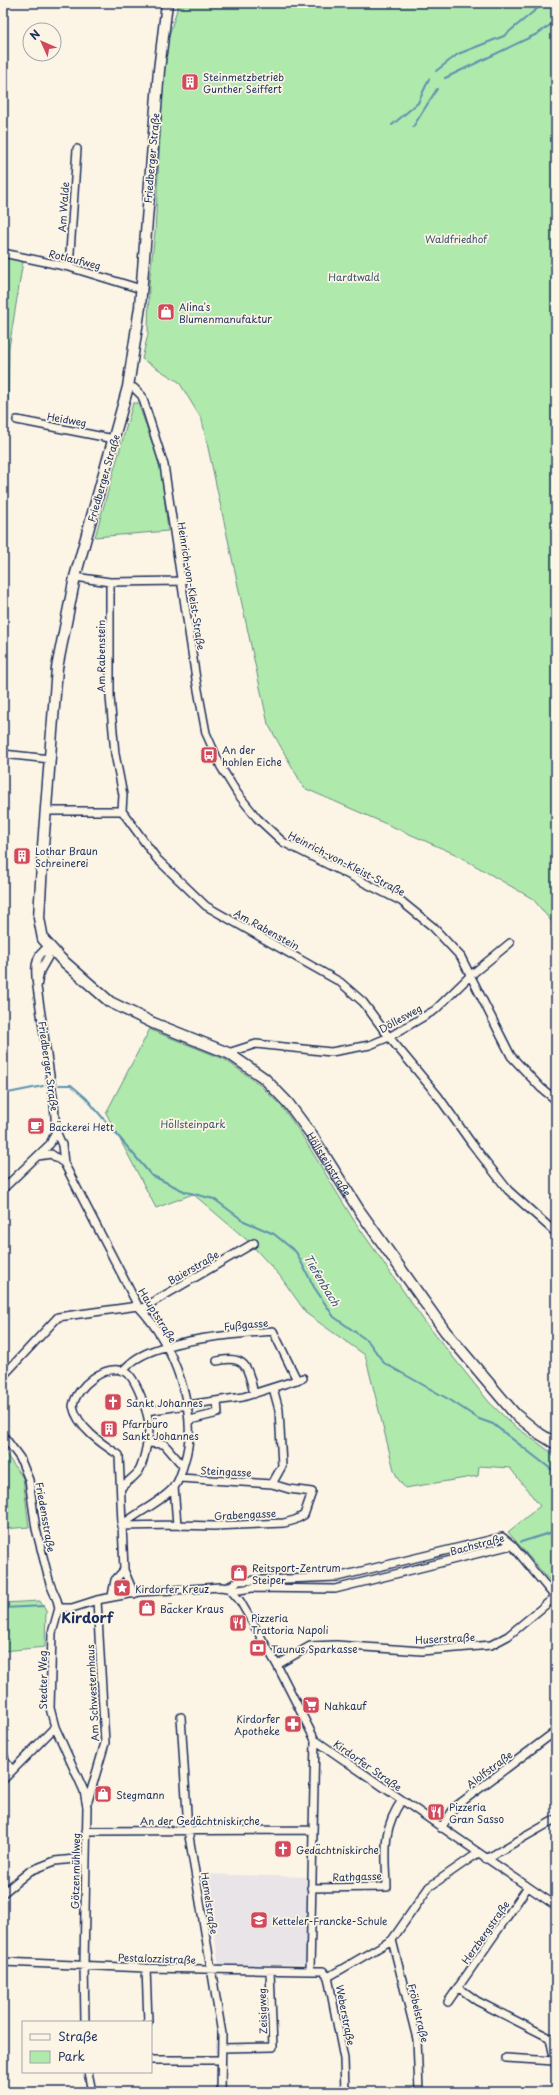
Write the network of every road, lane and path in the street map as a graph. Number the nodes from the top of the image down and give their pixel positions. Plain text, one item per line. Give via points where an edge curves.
1 (167, 4) edge
2 (77, 149) dead end
3 (3, 253) edge
4 (69, 267) junction
5 (141, 290) junction
6 (128, 387) junction
7 (16, 420) dead end
8 (114, 439) junction
9 (75, 577) junction
10 (182, 581) junction
11 (110, 582) junction
12 (3, 754) edge
13 (50, 759) junction
14 (46, 811) junction
15 (122, 811) junction
16 (510, 942) dead end
17 (49, 947) junction
18 (471, 975) junction
19 (389, 1037) junction
20 (228, 1053) junction
21 (556, 1100) edge
22 (56, 1131) junction
23 (38, 1156) junction
24 (64, 1163) junction
25 (3, 1189) edge
26 (556, 1233) edge
27 (254, 1243) dead end
28 (140, 1307) junction
29 (167, 1346) junction
30 (217, 1361) dead end
31 (122, 1371) junction
32 (3, 1376) edge
33 (273, 1388) junction
34 (254, 1394) junction
35 (217, 1401) junction
36 (188, 1403) junction
37 (146, 1411) junction
38 (190, 1420) junction
39 (3, 1434) edge
40 (146, 1442) junction
41 (556, 1444) edge
42 (183, 1466) junction
43 (180, 1478) junction
44 (272, 1484) junction
45 (174, 1486) junction
46 (121, 1488) junction
47 (177, 1525) junction
48 (121, 1526) junction
49 (512, 1545) junction
50 (124, 1570) junction
51 (228, 1586) junction
52 (134, 1594) junction
53 (112, 1596) junction
54 (555, 1598) edge
55 (97, 1600) junction
56 (59, 1608) junction
57 (277, 1665) junction
58 (181, 1717) dead end
59 (55, 1727) junction
60 (556, 1731) edge
61 (315, 1740) junction
62 (3, 1752) edge
63 (12, 1770) junction
64 (3, 1780) edge
65 (402, 1800) junction
66 (87, 1807) junction
67 (556, 1819) edge
68 (440, 1828) junction
69 (86, 1830) junction
70 (188, 1830) junction
71 (314, 1830) junction
72 (478, 1853) junction
73 (85, 1858) junction
74 (486, 1859) junction
75 (312, 1888) junction
76 (527, 1888) junction
77 (3, 1893) edge
78 (556, 1906) edge
79 (392, 1940) junction
80 (3, 1962) edge
81 (84, 1964) junction
82 (146, 1968) junction
83 (211, 1969) junction
84 (270, 1971) junction
85 (310, 1971) junction
86 (328, 1977) junction
87 (458, 1987) junction
88 (448, 2002) dead end
89 (86, 2021) edge
90 (148, 2021) edge
91 (553, 2040) edge
92 (222, 2048) junction
93 (506, 2058) dead end
94 (152, 2060) edge
95 (222, 2060) junction
96 (555, 2064) edge
97 (88, 2073) edge
98 (92, 2092) edge
99 (221, 2092) edge
100 (345, 2092) edge
101 (419, 2092) edge

1 - 5 street, Friedberger Straße via 157,85
2 - 4 street, Am Walde
3 - 4 street, Rotlaufweg
4 - 5 street, Rotlaufweg
5 - 6 street, Friedberger Straße
6 - 8 street, Friedberger Straße
6 - 10 street, Heinrich-von-Kleist-Straße via 134,388 142,396 164,465
7 - 8 street, Heidweg
8 - 9 street, Friedberger Straße
9 - 11 street
9 - 13 street, Friedberger Straße via 57,668
10 - 11 street
10 - 18 street, Heinrich-von-Kleist-Straße via 206,733 221,767 237,793 257,818 283,842 401,901 433,927 461,957
11 - 15 street, Am Rabenstein via 110,697 115,754 123,795
12 - 13 street
13 - 14 street, Friedberger Straße
14 - 15 street
14 - 17 street, Friedberger Straße via 39,918 43,939
15 - 19 street, Am Rabenstein via 157,858 206,906 340,982 363,1002
16 - 18 street, Döllesweg
17 - 20 street, Höllsteinstraße via 110,1002 153,1023
17 - 22 street, Friedberger Straße via 37,987
18 - 19 street, Döllesweg via 435,1010
18 - 21 street, Heinrich-von-Kleist-Straße via 510,1056
19 - 20 street, Döllesweg via 370,1045 331,1052 256,1044
19 - 26 street, Am Rabenstein via 438,1096 508,1190
20 - 41 street, Höllsteinstraße via 264,1078 288,1103 431,1313 515,1414
22 - 23 street, Friedberger Straße via 50,1144
22 - 24 street, Hauptstraße via 62,1145
23 - 24 street via 51,1154
23 - 25 street
24 - 28 street, Hauptstraße
27 - 28 street, Baierstraße
28 - 29 street, Hauptstraße via 155,1325
28 - 32 street via 58,1317
29 - 31 street via 136,1358
29 - 33 street, Fußgasse via 223,1335 273,1331 300,1379
29 - 36 street, Hauptstraße
30 - 34 street via 241,1360 245,1364
31 - 37 street via 138,1387
31 - 46 street via 101,1373 88,1382 75,1397 73,1406 79,1420 95,1437 119,1454
33 - 34 street
33 - 44 street via 279,1410 282,1466
34 - 35 street
35 - 36 street
35 - 38 street via 218,1414
36 - 37 street
36 - 38 street, Hauptstraße
37 - 40 street via 149,1424
38 - 42 street, Hauptstraße via 188,1452
39 - 56 street, Friedensstraße via 20,1458 29,1480 36,1529
40 - 42 street via 164,1444
40 - 46 street via 140,1470
42 - 43 street, Hauptstraße
43 - 44 street, Steingasse
43 - 45 street, Hauptstraße
44 - 47 street, Grabengasse via 312,1492 304,1514 284,1523
45 - 47 street
45 - 48 street, Hauptstraße via 166,1495 133,1515
46 - 48 street
47 - 48 street, Grabengasse
48 - 50 street
49 - 51 street, Bachstraße via 335,1590 239,1590
49 - 51 street, Bachstraße via 502,1537 338,1577 240,1581
49 - 54 street
50 - 52 street
50 - 53 street via 115,1580
51 - 52 street, Bachstraße
51 - 57 street, Kirdorfer Straße via 240,1601
52 - 53 street, Bachstraße
53 - 55 street, Bachstraße
54 - 57 street, Huserstraße via 508,1636 491,1645 422,1651 336,1645 310,1646
55 - 56 street, Bachstraße via 72,1608
55 - 66 street, Am Schwesternhaus via 105,1743
56 - 59 street, Stedter Weg via 52,1634 50,1708
57 - 61 street, Kirdorfer Straße
58 - 70 street, Hamelstraße
59 - 63 street
59 - 66 street, Götzenmühlweg via 79,1777
60 - 68 street, Alolfstraße via 455,1807
61 - 65 street, Kirdorfer Straße
61 - 71 street
62 - 63 street via 5,1761
63 - 64 street
65 - 68 street, Kirdorfer Straße
65 - 75 street, Rathgasse via 392,1814 386,1833 387,1887
66 - 69 street, Götzenmühlweg
67 - 74 street
68 - 72 street, Kirdorfer Straße
69 - 70 street, An der Gedächtniskirche
69 - 73 street, Götzenmühlweg
70 - 71 street, An der Gedächtniskirche
70 - 83 street, Hamelstraße
71 - 75 street
72 - 74 street, Kirdorfer Straße
72 - 79 street via 429,1887
73 - 77 street via 55,1862 30,1871
73 - 81 street, Götzenmühlweg
74 - 76 street, Kirdorfer Straße
75 - 85 street
76 - 78 street, Kirdorfer Straße
76 - 87 street, Herzbergstraße
79 - 86 street
79 - 101 street, Fröbelstraße via 417,2039
80 - 81 street, Pestalozzistraße
81 - 82 street, Pestalozzistraße
81 - 89 street, Götzenmühlweg
82 - 83 street, Pestalozzistraße
82 - 90 street
83 - 84 street, Pestalozzistraße
83 - 92 street, Hamelstraße
84 - 85 street, Pestalozzistraße
84 - 92 street, Zeisigweg via 273,2047
85 - 86 street, Weberstraße via 323,1971
86 - 100 street, Weberstraße via 344,2059
87 - 88 street, Herzbergstraße
87 - 91 street via 477,2001
91 - 96 street
92 - 95 street, Hamelstraße
93 - 96 street
94 - 95 street
95 - 99 street, Hamelstraße
97 - 98 street

